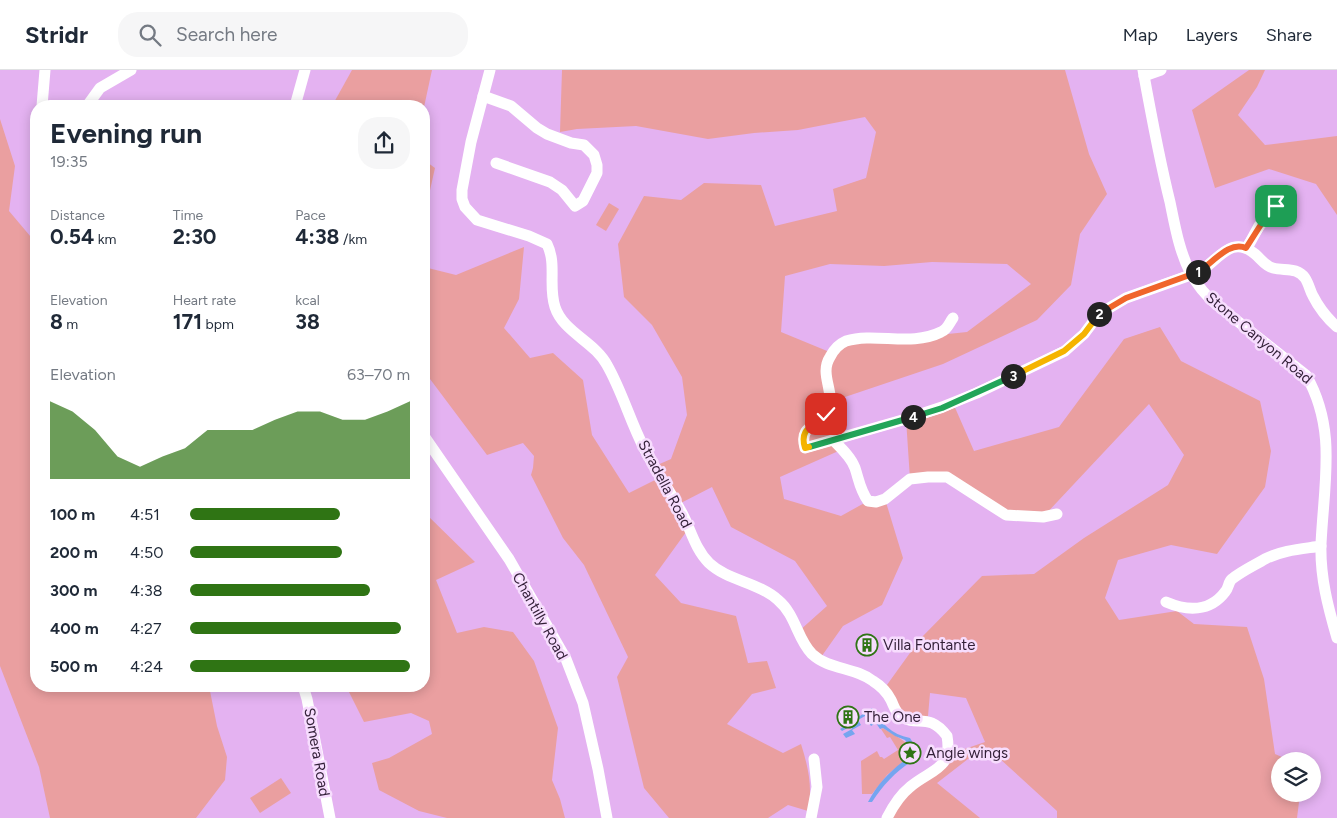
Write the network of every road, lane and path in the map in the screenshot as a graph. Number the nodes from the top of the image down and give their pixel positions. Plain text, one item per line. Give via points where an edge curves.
1 (46, 70) edge
2 (131, 70) edge
3 (305, 70) edge
4 (490, 70) edge
5 (1161, 70) edge
6 (1144, 73) edge
7 (482, 96) junction
8 (43, 100) edge
9 (91, 100) edge
10 (297, 100) edge
11 (496, 164) dead end
12 (1276, 206) dead end
13 (1246, 248) junction
14 (1192, 275) junction
15 (951, 320) dead end
16 (1337, 327) edge
17 (833, 440) junction
18 (430, 445) edge
19 (1057, 514) dead end
20 (1321, 546) junction
21 (1166, 602) dead end
22 (1337, 638) edge
23 (305, 692) edge
24 (814, 759) dead end
25 (330, 818) edge
26 (607, 818) edge
27 (811, 818) edge
28 (887, 818) edge

1 - 8 street
2 - 9 street via 100,88
3 - 10 street
4 - 7 street, Stradella Road
5 - 6 street
6 - 14 street, Stone Canyon Road via 1176,228
7 - 11 street via 511,106 547,134 584,145 594,155 597,174 583,202 575,206 562,190 550,182
7 - 28 street, Stradella Road via 462,190 464,208 477,220 547,244 552,258 554,306 559,316 603,357 644,448 683,514 703,557 719,571 778,600 794,620 810,652 819,660 861,673 884,689 902,717 936,724 947,736 948,754 944,762 909,788
12 - 13 street
13 - 14 street via 1236,246 1229,249
13 - 16 street via 1275,269 1295,270 1301,274 1318,306
14 - 17 street via 1126,298 1099,314 1084,334 1064,351 977,393 942,408
14 - 20 street, Stone Canyon Road via 1217,305 1306,375 1317,386 1328,406 1334,425 1334,451
15 - 17 street via 942,332 925,337 862,339 838,346 826,368 830,398 828,412 804,432 802,439 805,448
17 - 19 street via 854,466 868,501 885,499 910,479 947,477 1006,515 1043,517
18 - 26 street, Chantilly Road via 509,559 566,659 582,703
20 - 21 street via 1267,558 1230,580 1227,591 1219,599 1201,608 1180,608
20 - 22 street, Stone Canyon Road via 1325,593
23 - 25 street, Somera Road
24 - 27 street via 817,787

